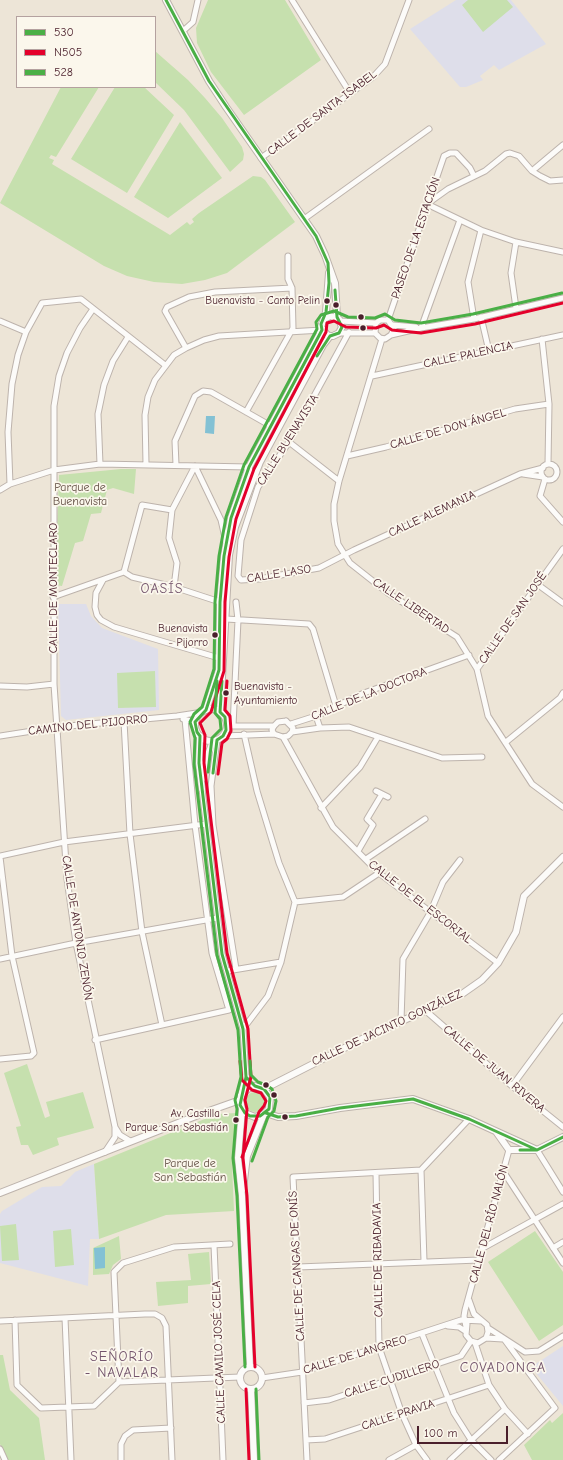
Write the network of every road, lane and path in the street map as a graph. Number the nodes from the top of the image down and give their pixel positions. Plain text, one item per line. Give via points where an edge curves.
1 (166, 0) edge
2 (198, 0) edge
3 (292, 0) edge
4 (409, 0) edge
5 (182, 32) junction
6 (350, 93) junction
7 (429, 129) dead end
8 (563, 145) edge
9 (261, 158) junction
10 (532, 171) junction
11 (474, 176) junction
12 (563, 180) edge
13 (428, 204) junction
14 (460, 220) junction
15 (306, 221) junction
16 (482, 230) junction
17 (516, 242) junction
18 (563, 252) edge
19 (288, 256) dead end
20 (328, 263) junction
21 (292, 288) junction
22 (563, 298) edge
23 (516, 308) junction
24 (93, 309) junction
25 (481, 317) junction
26 (324, 319) junction
27 (339, 319) junction
28 (474, 319) junction
29 (388, 320) junction
30 (0, 321) edge
31 (376, 323) junction
32 (393, 325) junction
33 (421, 328) junction
34 (322, 330) junction
35 (26, 332) junction
36 (349, 332) junction
37 (375, 333) junction
38 (289, 334) junction
39 (339, 334) junction
40 (391, 335) junction
41 (563, 335) edge
42 (330, 336) junction
43 (128, 337) junction
44 (382, 339) junction
45 (542, 339) junction
46 (186, 348) junction
47 (489, 351) junction
48 (165, 365) junction
49 (372, 376) junction
50 (549, 404) junction
51 (246, 412) junction
52 (271, 426) junction
53 (289, 442) junction
54 (347, 456) junction
55 (100, 464) junction
56 (146, 464) junction
57 (548, 464) junction
58 (176, 465) junction
59 (195, 466) junction
60 (249, 467) junction
61 (555, 467) junction
62 (543, 468) junction
63 (563, 469) edge
64 (54, 470) junction
65 (520, 474) junction
66 (563, 474) edge
67 (556, 476) junction
68 (544, 478) junction
69 (339, 481) junction
70 (10, 484) junction
71 (0, 490) edge
72 (172, 510) junction
73 (563, 522) edge
74 (235, 527) junction
75 (226, 542) junction
76 (563, 549) edge
77 (344, 555) junction
78 (124, 572) junction
79 (238, 576) joint
80 (103, 580) junction
81 (537, 584) junction
82 (174, 587) junction
83 (53, 597) junction
84 (220, 602) junction
85 (236, 602) dead end
86 (563, 603) edge
87 (226, 619) junction
88 (238, 620) junction
89 (470, 655) junction
90 (219, 658) junction
91 (477, 669) junction
92 (54, 684) junction
93 (0, 686) edge
94 (562, 697) edge
95 (336, 706) junction
96 (204, 711) junction
97 (220, 712) junction
98 (177, 716) junction
99 (316, 716) junction
100 (185, 719) junction
101 (124, 721) junction
102 (196, 722) junction
103 (291, 724) junction
104 (230, 725) junction
105 (274, 726) junction
106 (58, 727) junction
107 (320, 728) junction
108 (292, 732) junction
109 (244, 734) junction
110 (274, 734) junction
111 (0, 736) edge
112 (200, 736) junction
113 (223, 736) junction
114 (283, 737) junction
115 (378, 737) junction
116 (215, 740) junction
117 (506, 742) junction
118 (482, 757) dead end
119 (202, 786) junction
120 (211, 786) junction
121 (376, 791) dead end
122 (382, 794) junction
123 (388, 797) dead end
124 (563, 807) edge
125 (321, 808) junction
126 (425, 820) dead end
127 (206, 824) junction
128 (195, 825) junction
129 (130, 834) junction
130 (64, 842) junction
131 (216, 844) junction
132 (208, 845) junction
133 (358, 851) junction
134 (0, 857) edge
135 (563, 857) edge
136 (366, 859) junction
137 (460, 860) dead end
138 (379, 873) junction
139 (221, 878) junction
140 (212, 879) junction
141 (295, 902) junction
142 (225, 903) junction
143 (216, 904) junction
144 (430, 913) junction
145 (217, 918) junction
146 (209, 920) junction
147 (142, 932) junction
148 (76, 943) junction
149 (12, 956) junction
150 (0, 959) edge
151 (281, 962) junction
152 (498, 963) junction
153 (236, 969) junction
154 (227, 971) junction
155 (426, 1011) junction
156 (563, 1017) edge
157 (401, 1021) junction
158 (162, 1025) junction
159 (243, 1029) junction
160 (95, 1040) junction
161 (0, 1059) edge
162 (246, 1077) junction
163 (254, 1086) junction
164 (512, 1086) junction
165 (264, 1089) junction
166 (241, 1098) junction
167 (242, 1109) junction
168 (265, 1113) junction
169 (469, 1119) junction
170 (115, 1127) junction
171 (563, 1127) edge
172 (497, 1133) junction
173 (563, 1138) edge
174 (130, 1141) junction
175 (509, 1150) junction
176 (537, 1150) junction
177 (105, 1152) junction
178 (421, 1170) junction
179 (503, 1171) junction
180 (376, 1173) junction
181 (563, 1192) edge
182 (0, 1193) edge
183 (242, 1196) junction
184 (563, 1204) edge
185 (534, 1220) junction
186 (563, 1242) edge
187 (230, 1244) dead end
188 (214, 1245) junction
189 (483, 1248) junction
190 (553, 1248) junction
191 (479, 1260) junction
192 (424, 1261) junction
193 (378, 1263) junction
194 (563, 1263) edge
195 (298, 1267) junction
196 (469, 1299) junction
197 (465, 1310) junction
198 (115, 1315) junction
199 (65, 1318) junction
200 (15, 1320) junction
201 (465, 1320) junction
202 (475, 1320) junction
203 (0, 1321) edge
204 (482, 1321) junction
205 (455, 1323) junction
206 (446, 1326) junction
207 (488, 1328) junction
208 (465, 1329) junction
209 (422, 1334) junction
210 (563, 1336) edge
211 (486, 1338) junction
212 (504, 1339) junction
213 (473, 1342) junction
214 (379, 1347) junction
215 (435, 1365) junction
216 (250, 1367) junction
217 (302, 1372) junction
218 (240, 1377) junction
219 (220, 1378) junction
220 (262, 1378) junction
221 (390, 1379) junction
222 (169, 1380) junction
223 (119, 1382) junction
224 (489, 1385) junction
225 (251, 1388) junction
226 (446, 1398) junction
227 (304, 1403) junction
228 (68, 1408) junction
229 (505, 1410) junction
230 (402, 1414) junction
231 (171, 1428) junction
232 (528, 1434) junction
233 (306, 1440) junction
234 (471, 1440) junction
235 (416, 1445) junction
236 (0, 1449) edge
237 (5, 1460) edge
238 (71, 1460) edge
239 (121, 1460) edge
240 (172, 1460) edge
241 (223, 1460) edge
242 (254, 1460) edge
243 (306, 1460) edge
244 (389, 1460) edge
245 (427, 1460) edge
246 (450, 1460) edge
247 (491, 1460) edge
248 (499, 1460) edge

1 - 5 street
2 - 5 street via 193,22
3 - 6 street
4 - 6 street, CALLE DE SANTA ISABEL via 385,64 374,78
5 - 9 street via 209,81
6 - 9 street, CALLE DE SANTA ISABEL
7 - 15 street via 354,181
8 - 10 street
9 - 15 street
10 - 11 street via 519,156 510,153
10 - 12 street via 550,181
11 - 13 street via 448,189
11 - 13 street, PASEO DE LA ESTACIÓN via 456,153 444,156
13 - 14 street
13 - 29 street, PASEO DE LA ESTACIÓN
14 - 16 street
14 - 33 street
15 - 20 street
16 - 17 street
16 - 28 street via 468,282
17 - 18 street
17 - 23 street via 511,273
19 - 21 street via 288,279
20 - 26 street via 330,283
20 - 27 street via 335,283
21 - 38 street via 293,328
21 - 46 street via 215,292 189,297 167,307 165,311
22 - 23 street
23 - 25 street
24 - 35 street via 78,299 42,303
24 - 43 street
24 - 64 street, CALLE DE MONTECLARO via 67,353 59,376 54,406
25 - 28 street
25 - 47 street
26 - 27 street via 330,316
26 - 34 street via 321,324
27 - 31 street
27 - 39 street via 342,327
28 - 33 street
29 - 31 street
29 - 32 street
30 - 35 street
31 - 37 street
32 - 33 street
32 - 40 street
33 - 40 street
34 - 38 street
34 - 42 street
34 - 52 street, CALLE BUENAVISTA
35 - 70 street via 12,384 8,432
36 - 37 street
36 - 39 street
36 - 53 street, CALLE BUENAVISTA
37 - 44 street
38 - 46 street via 219,336
38 - 51 street
39 - 42 street
40 - 44 street
41 - 45 street, CALLE PALENCIA
42 - 74 street, CALLE BUENAVISTA via 260,462
43 - 48 street
43 - 55 street via 113,361 104,385 98,414
44 - 49 street, CALLE LIBERTAD
45 - 47 street, CALLE PALENCIA
45 - 50 street
46 - 48 street via 174,355
47 - 49 street, CALLE PALENCIA
48 - 56 street via 148,397 145,416
49 - 54 street, CALLE LIBERTAD via 358,413
50 - 54 street, CALLE DE DON ÁNGEL via 515,409
50 - 57 street
51 - 52 street
51 - 58 street via 211,392 203,391 195,396 175,441
52 - 60 street, CALLE BUENAVISTA
53 - 69 street
53 - 79 street, CALLE BUENAVISTA via 258,487 241,540
54 - 69 street, CALLE LIBERTAD
55 - 56 street
55 - 64 street
56 - 58 street
57 - 61 street
57 - 62 street
58 - 59 street
59 - 60 street
59 - 72 street
59 - 75 street via 221,520
60 - 74 street, CALLE BUENAVISTA via 250,472 235,517
60 - 75 street, CALLE BUENAVISTA via 231,518
61 - 63 street
61 - 67 street
62 - 65 street, CALLE ALEMANIA
62 - 68 street
64 - 70 street
64 - 83 street, CALLE DE MONTECLARO
65 - 68 street
65 - 77 street, CALLE ALEMANIA
66 - 67 street
67 - 68 street via 549,480
68 - 73 street via 540,496
69 - 77 street, CALLE LIBERTAD via 334,504 334,521 338,544
70 - 71 street
72 - 78 street via 142,505
72 - 82 street via 169,538 177,563
74 - 87 street, CALLE BUENAVISTA via 229,555
75 - 84 street, CALLE BUENAVISTA
76 - 81 street, CALLE DE SAN JOSÉ
77 - 79 street, CALLE LASO via 313,570 243,581
77 - 89 street, CALLE LIBERTAD via 350,563 388,593 458,637
78 - 80 street
78 - 82 street via 132,577
80 - 83 street
80 - 90 street via 96,593 95,606 101,620 114,627
81 - 86 street
81 - 91 street, CALLE DE SAN JOSÉ
82 - 84 street
83 - 92 street, CALLE DE MONTECLARO
84 - 90 street, CALLE BUENAVISTA
85 - 88 street
87 - 88 street
87 - 97 street, CALLE BUENAVISTA
88 - 95 street via 309,624 314,629
88 - 104 street
89 - 91 street, CALLE LIBERTAD
89 - 95 street, CALLE DE LA DOCTORA via 364,693
90 - 96 street, CALLE BUENAVISTA via 213,690
91 - 117 street, CALLE LIBERTAD via 488,716
92 - 93 street
92 - 106 street, CALLE DE MONTECLARO
94 - 117 street
95 - 99 street, CALLE DE LA DOCTORA
96 - 97 street via 213,709
96 - 98 street, CAMINO DEL PIJORRO
96 - 102 street
97 - 104 street
98 - 100 street, CAMINO DEL PIJORRO
98 - 101 street, CAMINO DEL PIJORRO
99 - 103 street, CALLE DE LA DOCTORA
99 - 107 street
100 - 102 street, CAMINO DEL PIJORRO
100 - 128 street
101 - 106 street, CAMINO DEL PIJORRO
101 - 129 street
102 - 112 street
103 - 105 street via 278,722
103 - 108 street
104 - 105 street
104 - 113 street
105 - 110 street
106 - 111 street, CAMINO DEL PIJORRO
106 - 130 street, CALLE DE ANTONIO ZENÓN
107 - 108 street
107 - 115 street via 349,727
108 - 114 street
109 - 110 street
109 - 113 street
109 - 141 street via 279,863
110 - 114 street
112 - 116 street via 206,740
112 - 119 street via 199,763
113 - 116 street
114 - 125 street, CALLE DE EL ESCORIAL
115 - 118 street via 442,758
115 - 125 street via 360,767
116 - 119 street via 205,763
116 - 120 street
117 - 124 street, CALLE LIBERTAD via 532,784
119 - 120 street
119 - 127 street
120 - 131 street
121 - 122 street
122 - 123 street
122 - 133 street via 367,820 373,825
125 - 133 street, CALLE DE EL ESCORIAL via 334,827
126 - 136 street
127 - 128 street
127 - 132 street
128 - 129 street
128 - 146 street
129 - 130 street
129 - 147 street
130 - 134 street
130 - 148 street, CALLE DE ANTONIO ZENÓN
131 - 132 street
131 - 139 street
132 - 140 street
133 - 136 street, CALLE DE EL ESCORIAL
134 - 149 street
135 - 152 street, CALLE DE JACINTO GONZÁLEZ via 524,896 516,932
136 - 138 street, CALLE DE EL ESCORIAL
137 - 144 street via 443,882
138 - 141 street via 343,897
138 - 144 street, CALLE DE EL ESCORIAL
139 - 140 street
139 - 142 street
140 - 143 street
141 - 151 street
142 - 143 street
142 - 153 street
143 - 145 street
144 - 152 street, CALLE DE EL ESCORIAL
144 - 157 street via 403,959
145 - 146 street
145 - 154 street
146 - 147 street
146 - 158 street via 212,953 229,1010
147 - 148 street
147 - 158 street
148 - 149 street
148 - 160 street, CALLE DE ANTONIO ZENÓN
149 - 150 street
149 - 161 street via 33,1055
151 - 153 street
151 - 159 street via 268,996
152 - 155 street, CALLE DE JACINTO GONZÁLEZ via 482,980 462,994
153 - 154 street
154 - 159 street
155 - 157 street, CALLE DE JACINTO GONZÁLEZ
155 - 164 street, CALLE DE JUAN RIVERA
156 - 164 street
157 - 165 street, CALLE DE JACINTO GONZÁLEZ
158 - 160 street
159 - 162 street
160 - 170 street, CALLE DE ANTONIO ZENÓN
162 - 163 street
162 - 166 street
163 - 165 street
163 - 166 street
164 - 171 street, CALLE DE JUAN RIVERA
165 - 168 street via 271,1101
166 - 167 street
166 - 174 street
167 - 168 street via 254,1117
167 - 183 street via 238,1158
168 - 169 street via 278,1117 296,1116 413,1099
168 - 183 street via 247,1156
169 - 172 street
169 - 178 street
170 - 174 street via 120,1135
170 - 177 street, CALLE DE ANTONIO ZENÓN via 115,1137
172 - 175 street
172 - 176 street
173 - 176 street
174 - 177 street
175 - 176 street
175 - 179 street, CALLE DEL RÍO NALÓN
176 - 181 street
177 - 182 street
178 - 180 street, CALLE DE CANGAS DE ONÍS
178 - 192 street
179 - 185 street
179 - 189 street, CALLE DEL RÍO NALÓN
180 - 193 street, CALLE DE RIBADAVIA
180 - 195 street, CALLE DE CANGAS DE ONÍS via 293,1177
183 - 216 street
184 - 185 street
185 - 189 street
185 - 190 street
186 - 190 street
187 - 188 street
188 - 198 street via 174,1247 123,1262 114,1272
188 - 219 street, CALLE CAMILO JOSÉ CELA
189 - 191 street, CALLE DEL RÍO NALÓN
190 - 194 street
191 - 192 street
191 - 196 street, CALLE DEL RÍO NALÓN
192 - 193 street
193 - 195 street
193 - 214 street, CALLE DE RIBADAVIA
195 - 217 street, CALLE DE CANGAS DE ONÍS
196 - 197 street, CALLE DEL RÍO NALÓN
196 - 204 street, CALLE DEL RÍO NALÓN via 472,1310
197 - 201 street, CALLE DEL RÍO NALÓN
197 - 205 street, CALLE DEL RÍO NALÓN
198 - 199 street
198 - 222 street via 156,1314 162,1318 166,1326
198 - 223 street
199 - 200 street
199 - 228 street
200 - 203 street
200 - 228 street via 17,1385 41,1408
201 - 202 street
201 - 205 street
201 - 208 street, CALLE DEL RÍO NALÓN
202 - 204 street
202 - 208 street
204 - 207 street
205 - 206 street
206 - 208 street
206 - 209 street, CALLE DE LANGREO
207 - 211 street
207 - 212 street
208 - 213 street
209 - 214 street, CALLE DE LANGREO
209 - 215 street
210 - 212 street via 539,1351 525,1352
211 - 212 street
211 - 213 street via 481,1342
212 - 232 street via 555,1408
213 - 215 street, CALLE CUDILLERO via 461,1356
213 - 224 street
214 - 217 street, CALLE DE LANGREO
214 - 221 street, CALLE DE RIBADAVIA
215 - 221 street, CALLE CUDILLERO
215 - 226 street
216 - 218 street via 243,1370
216 - 220 street via 257,1368
217 - 220 street, CALLE DE LANGREO
217 - 227 street, CALLE DE CANGAS DE ONÍS
218 - 219 street
218 - 225 street via 244,1386
219 - 222 street
219 - 241 street, CALLE CAMILO JOSÉ CELA
220 - 225 street via 259,1386
221 - 227 street, CALLE CUDILLERO via 329,1400
221 - 230 street, CALLE DE RIBADAVIA
222 - 223 street
222 - 231 street
223 - 228 street via 94,1406
224 - 226 street, CALLE PRAVIA
224 - 229 street
225 - 242 street
226 - 230 street, CALLE PRAVIA
226 - 234 street
227 - 233 street, CALLE DE CANGAS DE ONÍS
228 - 238 street
229 - 232 street
229 - 234 street
230 - 233 street, CALLE PRAVIA via 325,1439
230 - 235 street, CALLE DE RIBADAVIA
231 - 239 street via 133,1430 125,1436 121,1444
231 - 240 street
232 - 248 street
233 - 243 street, CALLE DE CANGAS DE ONÍS
234 - 246 street
234 - 247 street
235 - 244 street
235 - 245 street, CALLE DE RIBADAVIA
236 - 237 street

